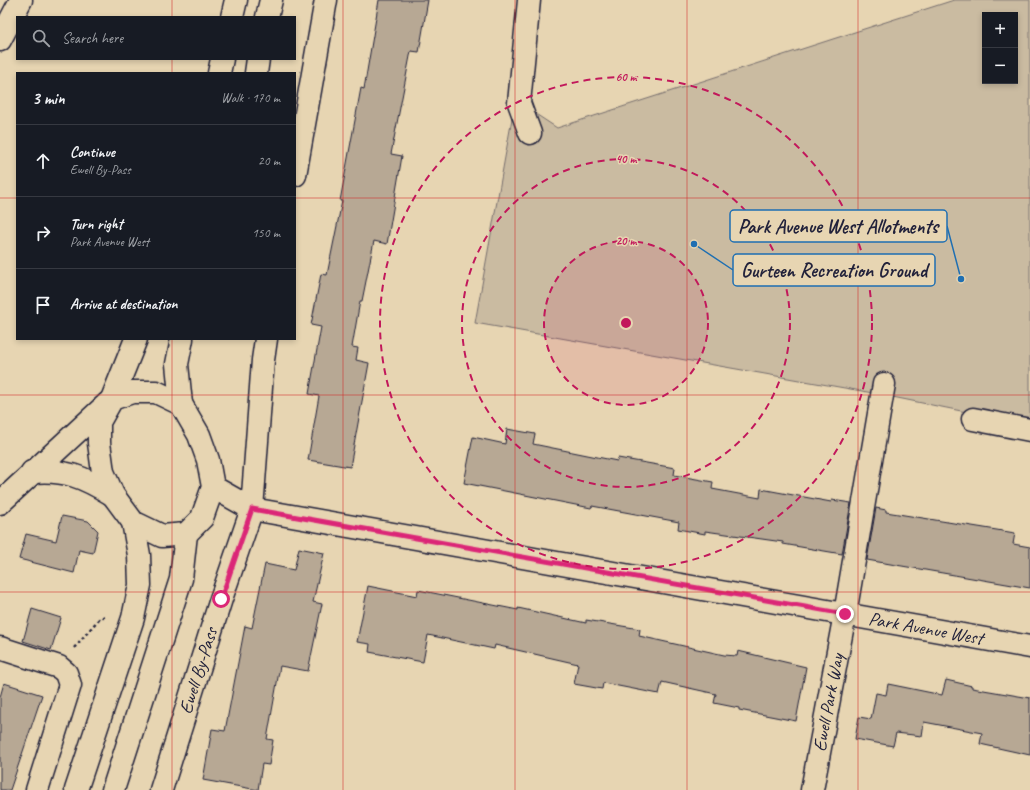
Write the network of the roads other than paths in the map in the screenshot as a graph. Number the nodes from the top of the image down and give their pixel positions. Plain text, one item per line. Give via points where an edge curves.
1 (21, 0) edge
2 (236, 0) edge
3 (270, 0) edge
4 (326, 0) edge
5 (529, 0) edge
6 (232, 16) edge
7 (267, 16) edge
8 (0, 40) edge
9 (222, 60) edge
10 (258, 60) edge
11 (219, 72) edge
12 (256, 72) edge
13 (530, 133) dead end
14 (296, 169) edge
15 (136, 340) edge
16 (182, 340) edge
17 (266, 340) edge
18 (884, 384) dead end
19 (110, 401) junction
20 (181, 404) junction
21 (973, 418) dead end
22 (1030, 430) edge
23 (32, 472) junction
24 (213, 488) junction
25 (112, 495) junction
26 (0, 503) edge
27 (252, 509) junction
28 (133, 522) junction
29 (186, 534) junction
30 (845, 614) junction
31 (1030, 647) edge
32 (0, 648) edge
33 (37, 790) edge
34 (76, 790) edge
35 (113, 790) edge
36 (161, 790) edge
37 (812, 790) edge

1 - 8 main road
2 - 6 main road
3 - 7 main road
4 - 14 main road
5 - 13 main road via 519,103
9 - 11 main road
10 - 12 main road
15 - 19 main road
16 - 20 main road via 177,364
17 - 27 main road, Ewell By-Pass via 262,360
18 - 30 main road, Ewell Park Way
19 - 20 main road via 132,392 156,392
19 - 23 main road
19 - 25 main road via 99,422 99,443 103,472
20 - 24 main road via 208,460
21 - 22 main road
23 - 25 main road via 72,474 94,483
23 - 26 main road
24 - 27 main road, Park Avenue West
24 - 29 main road via 202,518
25 - 28 main road
27 - 30 main road, Park Avenue West
27 - 36 main road, Ewell By-Pass
28 - 29 main road via 162,536
28 - 34 main road via 139,554 140,585 134,615
29 - 35 main road via 181,579
30 - 31 main road, Park Avenue West
30 - 37 main road, Ewell Park Way
32 - 33 main road via 60,667 66,673 70,685

